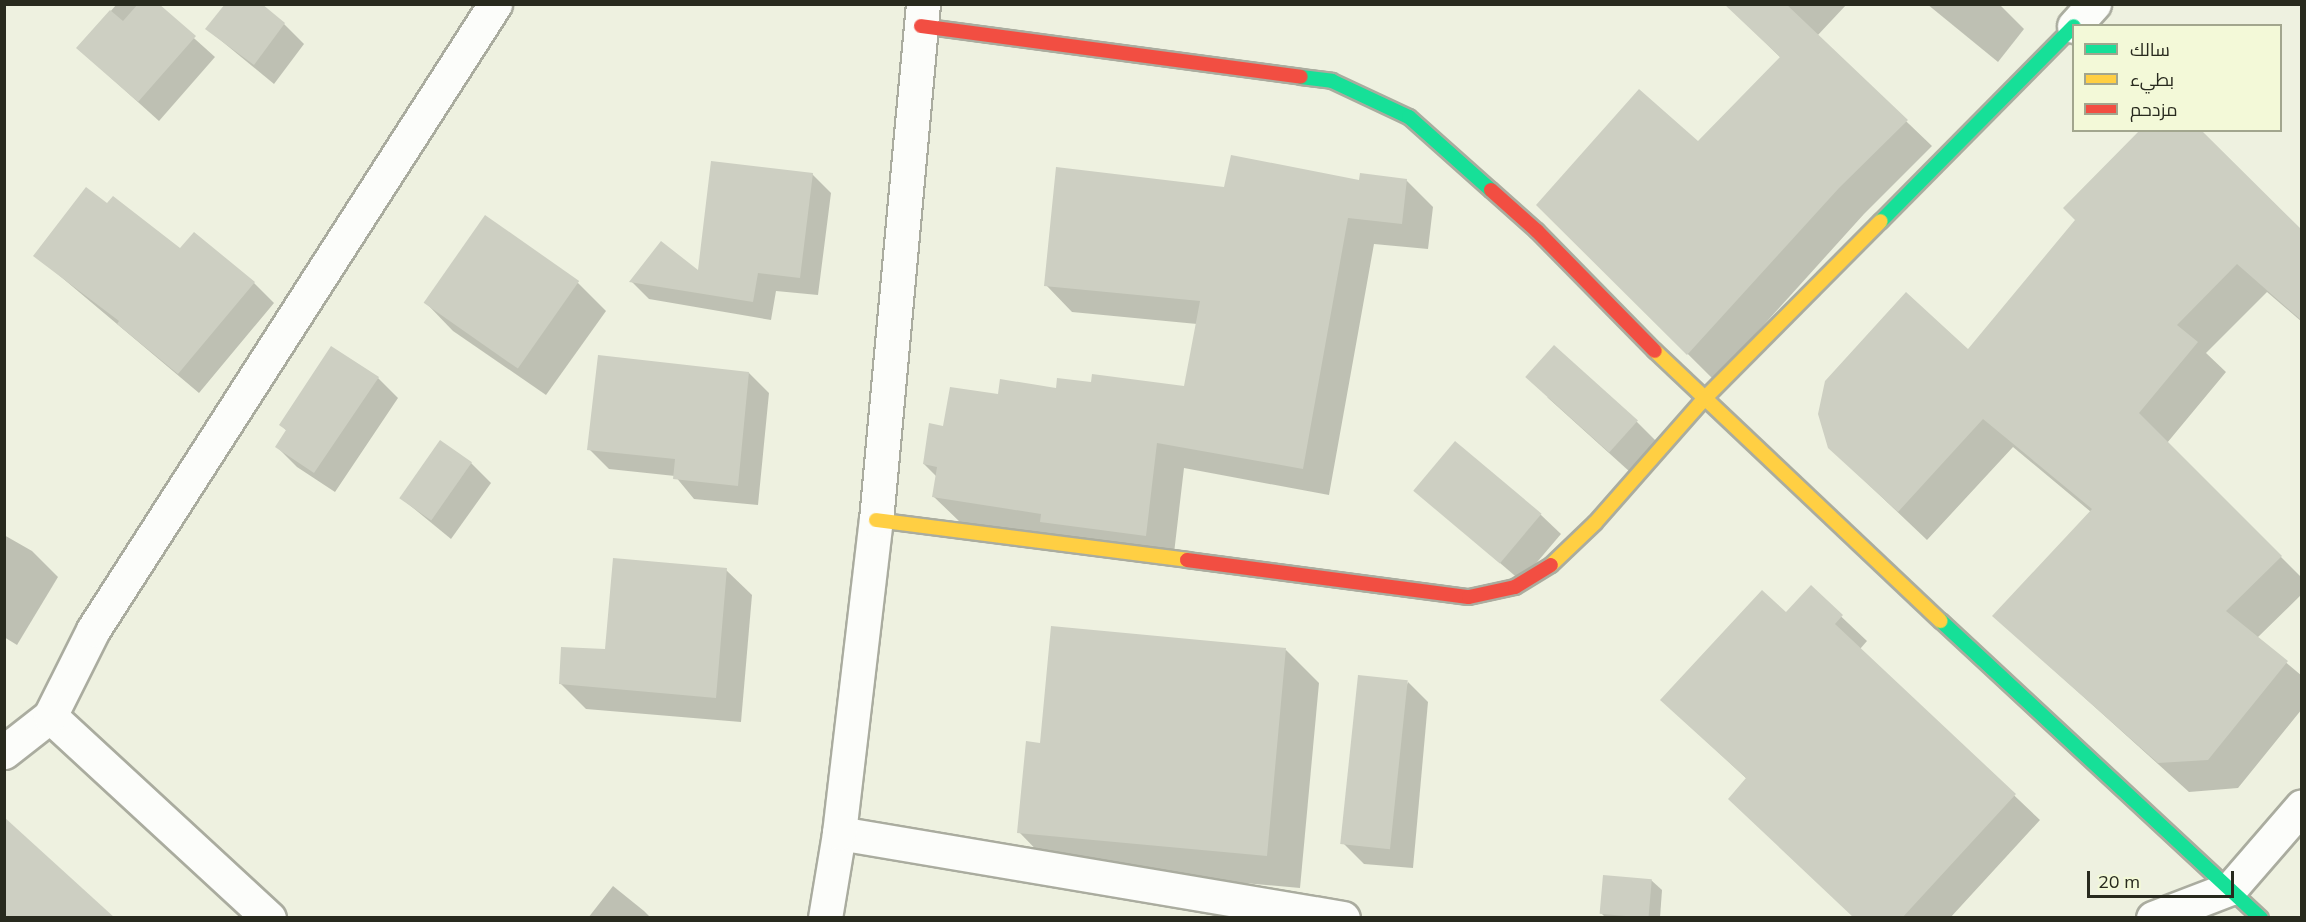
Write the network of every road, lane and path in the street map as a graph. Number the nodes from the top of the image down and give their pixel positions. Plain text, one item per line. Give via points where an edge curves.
1 (495, 4) edge
2 (2094, 4) edge
3 (922, 15) edge
4 (2076, 24) edge
5 (2072, 28) edge
6 (1703, 400) junction
7 (876, 520) junction
8 (50, 716) junction
9 (4, 752) edge
10 (2301, 806) edge
11 (839, 834) junction
12 (2231, 888) junction
13 (269, 918) edge
14 (825, 918) edge
15 (1343, 918) edge
16 (2153, 918) edge
17 (2261, 918) edge

1 - 8 street via 93,630
2 - 4 street
3 - 6 street via 1332,81 1409,117 1537,231
3 - 7 street
5 - 6 street
6 - 7 street via 1595,523 1554,563 1515,587 1469,597
6 - 12 street
7 - 11 street
8 - 9 street
8 - 13 street
10 - 12 street
11 - 14 street
11 - 15 street
12 - 16 street
12 - 17 street

